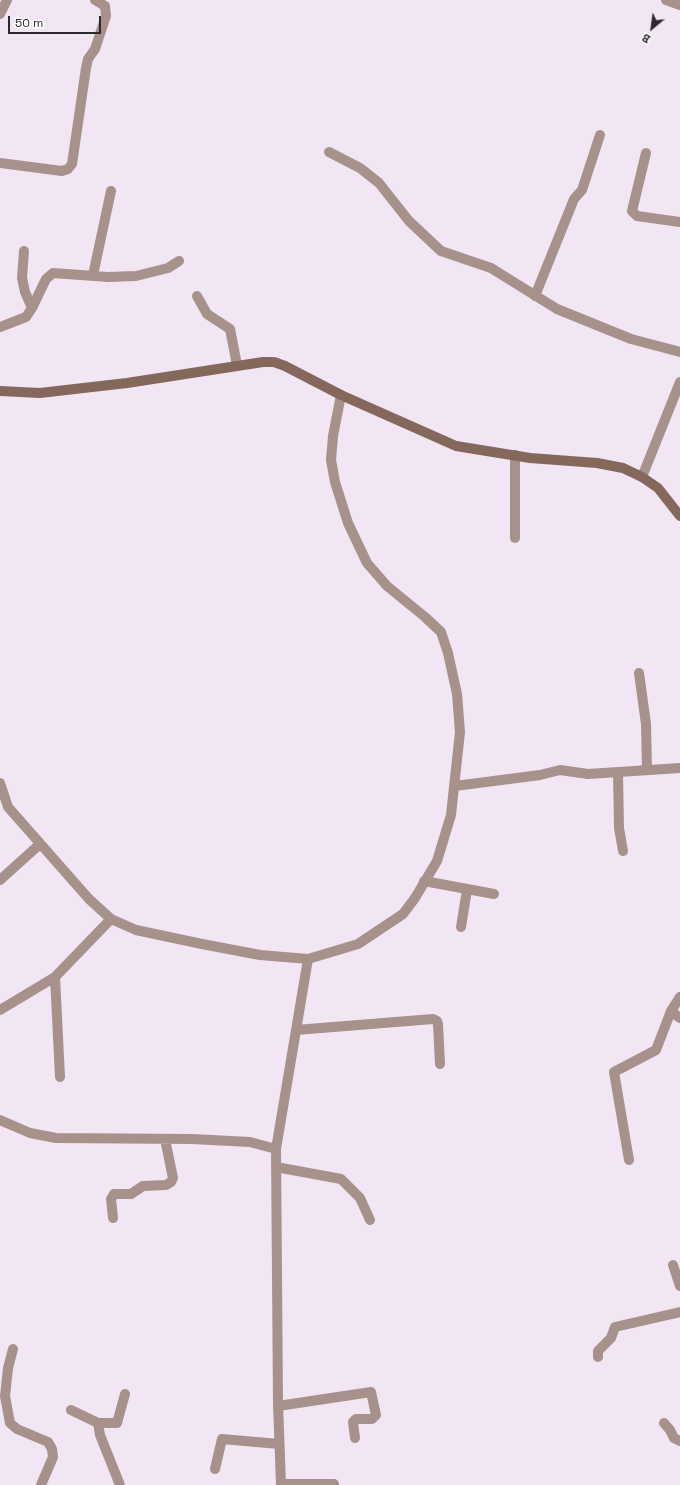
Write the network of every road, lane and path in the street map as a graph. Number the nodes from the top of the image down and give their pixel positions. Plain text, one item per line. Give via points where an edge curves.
1 (7, 0) edge
2 (94, 0) edge
3 (666, 0) edge
4 (680, 5) edge
5 (0, 14) edge
6 (600, 135) dead end
7 (330, 152) dead end
8 (646, 153) dead end
9 (0, 163) edge
10 (111, 191) dead end
11 (680, 222) edge
12 (24, 251) dead end
13 (179, 261) dead end
14 (93, 275) junction
15 (197, 296) dead end
16 (536, 296) junction
17 (32, 308) junction
18 (0, 327) edge
19 (680, 352) edge
20 (237, 365) junction
21 (680, 382) edge
22 (0, 391) edge
23 (341, 395) junction
24 (515, 455) junction
25 (642, 477) junction
26 (680, 516) edge
27 (514, 538) dead end
28 (639, 672) dead end
29 (680, 768) edge
30 (647, 770) junction
31 (618, 772) junction
32 (0, 783) edge
33 (455, 786) junction
34 (40, 844) junction
35 (623, 851) dead end
36 (0, 880) edge
37 (424, 881) junction
38 (467, 890) junction
39 (494, 894) dead end
40 (111, 919) junction
41 (461, 927) dead end
42 (308, 958) junction
43 (55, 977) junction
44 (680, 997) edge
45 (0, 1010) edge
46 (671, 1011) junction
47 (680, 1018) edge
48 (296, 1030) junction
49 (440, 1064) dead end
50 (60, 1077) dead end
51 (0, 1120) edge
52 (165, 1140) junction
53 (276, 1148) junction
54 (629, 1160) dead end
55 (276, 1167) junction
56 (113, 1218) dead end
57 (370, 1220) dead end
58 (673, 1265) dead end
59 (680, 1286) edge
60 (680, 1312) edge
61 (14, 1349) dead end
62 (598, 1357) dead end
63 (125, 1394) dead end
64 (278, 1402) junction
65 (71, 1410) dead end
66 (98, 1423) junction
67 (664, 1423) dead end
68 (355, 1438) dead end
69 (680, 1441) edge
70 (279, 1444) junction
71 (216, 1469) dead end
72 (334, 1484) edge
73 (41, 1485) edge
74 (120, 1485) edge
75 (281, 1485) edge

1 - 5 street
2 - 9 street via 105,6 106,16 95,49 88,58 72,164 62,172
3 - 4 street
6 - 16 street via 582,190 574,199
7 - 16 street via 360,168 379,183 409,221 441,251 491,268
8 - 11 street via 632,211 637,216
10 - 14 street
12 - 17 street via 22,278
13 - 14 street via 168,268 136,276
14 - 17 street via 53,272 46,280
15 - 20 street via 207,314 230,329
16 - 19 street via 557,309 631,339
17 - 18 street via 26,317
20 - 22 street via 128,384 40,393
20 - 23 street via 274,362
21 - 25 street
23 - 24 street via 442,442
23 - 33 street via 330,460 348,523 367,563 387,586 440,632 448,653 457,694 460,732
24 - 25 street via 597,463 623,468
24 - 27 street
25 - 26 street via 658,488
28 - 30 street via 646,724
29 - 30 street
30 - 31 street
31 - 33 street via 588,774 560,770
31 - 35 street via 619,828
32 - 34 street via 8,807
33 - 37 street via 444,840 437,861
34 - 36 street
34 - 40 street
37 - 38 street
37 - 42 street via 403,914 387,926 358,944
38 - 39 street
38 - 41 street
40 - 42 street via 136,930 202,944 260,955
40 - 43 street
42 - 48 street
43 - 45 street
43 - 50 street
44 - 46 street
46 - 47 street
46 - 54 street via 656,1050 614,1072
48 - 49 street via 433,1019 438,1024
48 - 53 street
51 - 52 street via 30,1133 56,1138
52 - 53 street via 250,1142
52 - 56 street via 173,1178 171,1182 166,1185 143,1186 131,1194 114,1194 111,1198
53 - 55 street
55 - 57 street via 341,1179 360,1198
55 - 64 street
58 - 59 street
60 - 62 street via 615,1327 611,1338 598,1351
61 - 73 street via 8,1368 5,1396 10,1424 48,1442 52,1449 53,1457
63 - 66 street via 117,1423
64 - 68 street via 371,1392 376,1415 372,1418 356,1419
64 - 70 street
65 - 66 street
66 - 74 street via 100,1435
67 - 69 street via 674,1438
70 - 71 street via 222,1439
70 - 75 street
72 - 75 street

